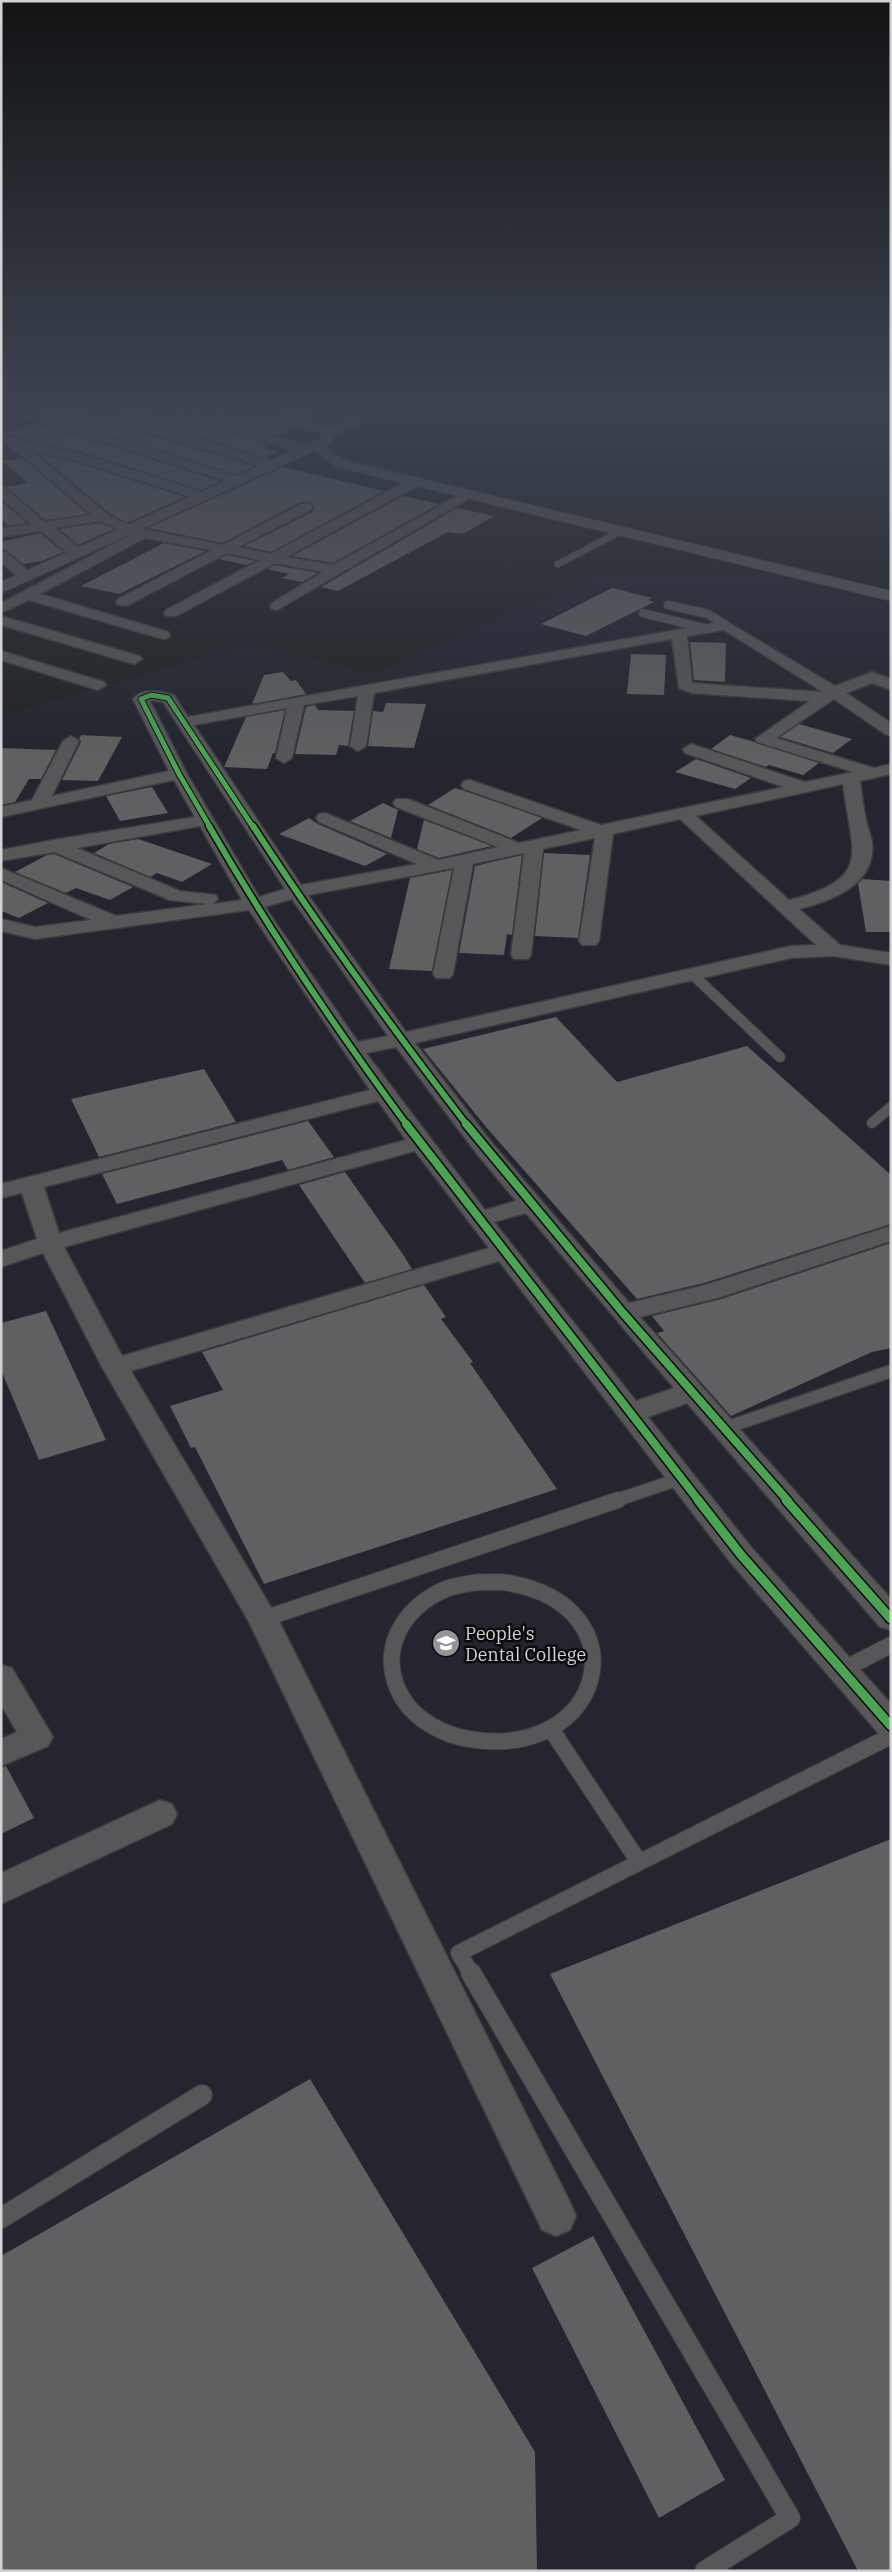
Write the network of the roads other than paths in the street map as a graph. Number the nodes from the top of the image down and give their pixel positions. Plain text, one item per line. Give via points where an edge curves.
1 (40, 524) edge
2 (55, 524) edge
3 (116, 524) edge
4 (140, 524) edge
5 (272, 524) edge
6 (337, 524) edge
7 (418, 524) edge
8 (592, 524) edge
9 (628, 524) edge
10 (42, 526) junction
11 (127, 530) junction
12 (621, 531) junction
13 (1, 533) edge
14 (142, 534) junction
15 (222, 549) junction
16 (77, 554) junction
17 (1, 555) edge
18 (274, 558) junction
19 (558, 564) dead end
20 (335, 570) junction
21 (26, 577) junction
22 (891, 586) edge
23 (1, 588) edge
24 (28, 595) junction
25 (891, 596) edge
26 (122, 602) dead end
27 (668, 605) dead end
28 (277, 606) dead end
29 (1, 609) edge
30 (643, 613) dead end
31 (171, 614) dead end
32 (1, 620) edge
33 (726, 625) junction
34 (708, 629) junction
35 (163, 635) dead end
36 (679, 635) junction
37 (1, 655) edge
38 (134, 659) dead end
39 (98, 685) dead end
40 (891, 685) edge
41 (367, 690) junction
42 (830, 694) junction
43 (297, 701) junction
44 (185, 722) junction
45 (891, 731) edge
46 (71, 741) dead end
47 (358, 746) dead end
48 (691, 749) dead end
49 (284, 758) dead end
50 (884, 771) edge
51 (179, 774) junction
52 (850, 778) junction
53 (470, 785) dead end
54 (805, 788) junction
55 (402, 803) dead end
56 (39, 804) junction
57 (1, 812) edge
58 (684, 813) junction
59 (325, 818) dead end
60 (206, 820) junction
61 (602, 830) junction
62 (53, 845) junction
63 (525, 846) junction
64 (1, 856) edge
65 (465, 860) junction
66 (437, 866) junction
67 (1, 873) edge
68 (296, 892) junction
69 (254, 904) junction
70 (787, 906) junction
71 (110, 921) junction
72 (1, 925) edge
73 (589, 940) dead end
74 (833, 950) junction
75 (521, 956) dead end
76 (891, 959) edge
77 (443, 974) dead end
78 (692, 974) junction
79 (402, 1039) junction
80 (353, 1050) junction
81 (780, 1057) dead end
82 (384, 1093) junction
83 (891, 1107) edge
84 (872, 1123) dead end
85 (420, 1143) junction
86 (31, 1183) junction
87 (1, 1191) edge
88 (532, 1204) junction
89 (480, 1220) junction
90 (891, 1233) edge
91 (50, 1244) junction
92 (504, 1251) junction
93 (1, 1259) edge
94 (623, 1313) junction
95 (115, 1367) junction
96 (891, 1371) edge
97 (693, 1391) junction
98 (630, 1413) junction
99 (725, 1428) junction
100 (682, 1478) junction
101 (263, 1619) junction
102 (891, 1619) edge
103 (891, 1645) edge
104 (842, 1670) junction
105 (1, 1677) edge
106 (891, 1726) edge
107 (551, 1729) junction
108 (891, 1736) edge
109 (1, 1753) edge
110 (160, 1814) dead end
111 (639, 1862) junction
112 (1, 1889) edge
113 (202, 2094) dead end
114 (556, 2216) dead end
115 (1, 2218) edge
116 (705, 2571) edge

1 - 10 street
2 - 10 street
3 - 11 street
4 - 11 street
5 - 15 street
6 - 18 street
7 - 20 street
8 - 12 street
9 - 22 street
10 - 13 street
10 - 16 street
11 - 14 street
11 - 16 street
12 - 19 lane
12 - 25 street
14 - 15 street
14 - 24 street
15 - 18 street
15 - 26 street
16 - 21 street
17 - 21 street
18 - 20 street
18 - 31 street
20 - 28 street
21 - 23 street
24 - 29 street
24 - 35 street
27 - 33 lane via 714,616
30 - 34 lane
32 - 38 street
33 - 34 street
33 - 42 street
34 - 36 street
36 - 41 street
36 - 42 street via 685,684 691,688
37 - 39 street
40 - 42 street via 872,677
41 - 43 street
41 - 47 street
42 - 45 street
42 - 50 street via 763,739
43 - 44 street
43 - 49 street
44 - 51 street via 168,698 151,695 141,699
44 - 68 street
46 - 56 street
48 - 54 street
50 - 52 street
51 - 56 street
51 - 60 street
52 - 54 street
52 - 70 street via 863,843 858,871 836,892
53 - 61 street
54 - 58 street
55 - 63 street
56 - 57 street
58 - 61 street
58 - 70 street
59 - 66 street
60 - 62 street
60 - 69 street
61 - 63 street
61 - 73 street
62 - 64 street
62 - 69 street via 177,896
63 - 65 street
63 - 75 street
65 - 66 street
65 - 77 street
66 - 68 street
67 - 71 street
68 - 69 street
68 - 79 street
69 - 71 street
69 - 80 street
70 - 74 street
71 - 72 street via 35,933
74 - 76 street
74 - 78 street via 791,952
78 - 79 street
78 - 81 lane
79 - 80 street
79 - 88 street via 485,1149
80 - 82 street
82 - 85 street
82 - 86 street
83 - 84 lane
85 - 89 street
85 - 91 street
86 - 87 street
86 - 91 street
88 - 89 street
88 - 94 street
89 - 92 street
90 - 94 street via 712,1291
91 - 93 street
91 - 95 street
92 - 95 street
92 - 98 street
94 - 97 street
95 - 101 street
96 - 99 lane
97 - 98 street
97 - 99 street
98 - 100 street
99 - 102 street
100 - 101 lane
100 - 104 street via 741,1554
101 - 114 street
103 - 104 lane
104 - 106 street
105 - 109 street via 37,1738
107 - 107 lane via 524,1738 488,1742 452,1735 422,1720 400,1697 390,1671 391,1645 402,1622 422,1602 449,1588 479,1582 519,1585 541,1592 566,1607 585,1628 594,1652 593,1679 580,1705
107 - 111 lane
108 - 111 lane
110 - 112 street
111 - 116 lane via 459,1953 790,2518
113 - 115 lane

